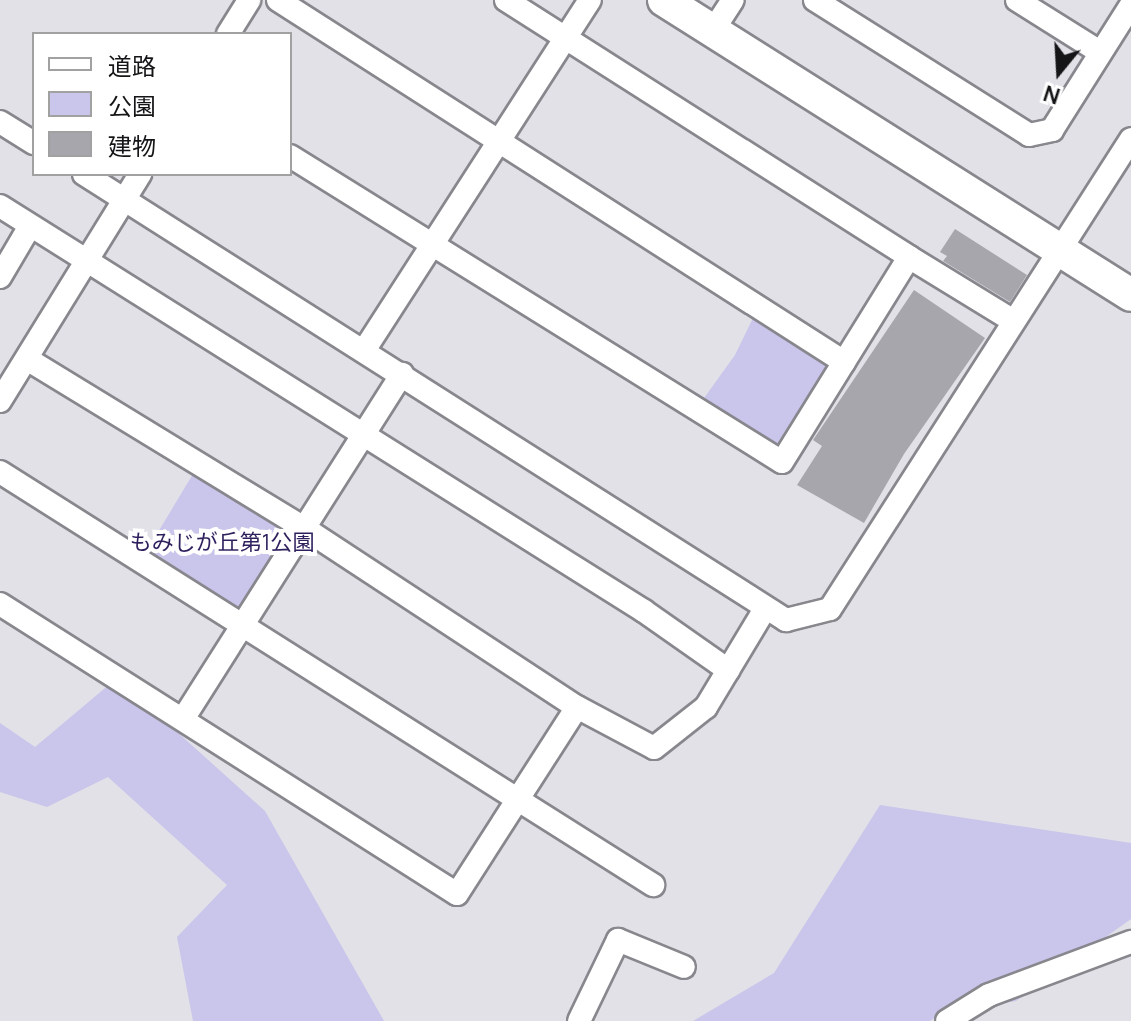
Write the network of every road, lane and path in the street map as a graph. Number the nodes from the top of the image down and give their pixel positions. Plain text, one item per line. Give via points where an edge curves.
1 (249, 0) edge
2 (278, 0) edge
3 (506, 0) edge
4 (590, 0) edge
5 (664, 0) edge
6 (733, 0) edge
7 (815, 0) edge
8 (1017, 0) edge
9 (1131, 5) edge
10 (229, 32) edge
11 (712, 32) junction
12 (566, 37) junction
13 (1100, 52) junction
14 (0, 122) edge
15 (1131, 139) edge
16 (32, 142) edge
17 (498, 142) junction
18 (292, 157) edge
19 (87, 176) edge
20 (139, 176) edge
21 (125, 199) junction
22 (0, 206) edge
23 (30, 226) junction
24 (431, 243) junction
25 (1058, 251) junction
26 (909, 257) junction
27 (86, 261) junction
28 (0, 277) edge
29 (1131, 295) edge
30 (1012, 320) junction
31 (365, 349) junction
32 (27, 359) junction
33 (844, 362) junction
34 (402, 374) junction
35 (0, 401) edge
36 (361, 436) junction
37 (0, 472) edge
38 (301, 526) junction
39 (0, 604) edge
40 (765, 609) junction
41 (243, 622) junction
42 (728, 670) junction
43 (577, 707) junction
44 (183, 719) junction
45 (518, 798) junction
46 (653, 885) dead end
47 (1131, 942) edge
48 (684, 967) dead end
49 (579, 1021) edge
50 (947, 1021) edge

1 - 10 street
2 - 17 street
3 - 12 street
4 - 12 street
5 - 11 street
6 - 11 street
7 - 13 street via 1029,135 1052,130
8 - 13 street
9 - 13 street
11 - 25 street
12 - 17 street
12 - 26 street
14 - 16 street
15 - 25 street
17 - 24 street
17 - 33 street
18 - 24 street
19 - 21 street
20 - 21 street
21 - 27 street
21 - 31 street
22 - 23 street
23 - 27 street
23 - 28 street
24 - 31 street
24 - 33 street via 782,462
25 - 29 street
25 - 30 street
26 - 30 street
26 - 33 street
27 - 32 street
27 - 36 street
30 - 40 street via 830,609 786,620
31 - 34 street
32 - 35 street
32 - 38 street
34 - 36 street
34 - 40 street
36 - 38 street
36 - 42 street via 644,611
37 - 41 street
38 - 41 street
38 - 43 street
39 - 44 street
40 - 42 street
41 - 44 street
41 - 45 street
42 - 43 street via 706,707 654,748
43 - 45 street
44 - 45 street via 457,894
45 - 46 street
47 - 50 street via 989,995
48 - 49 street via 618,940

